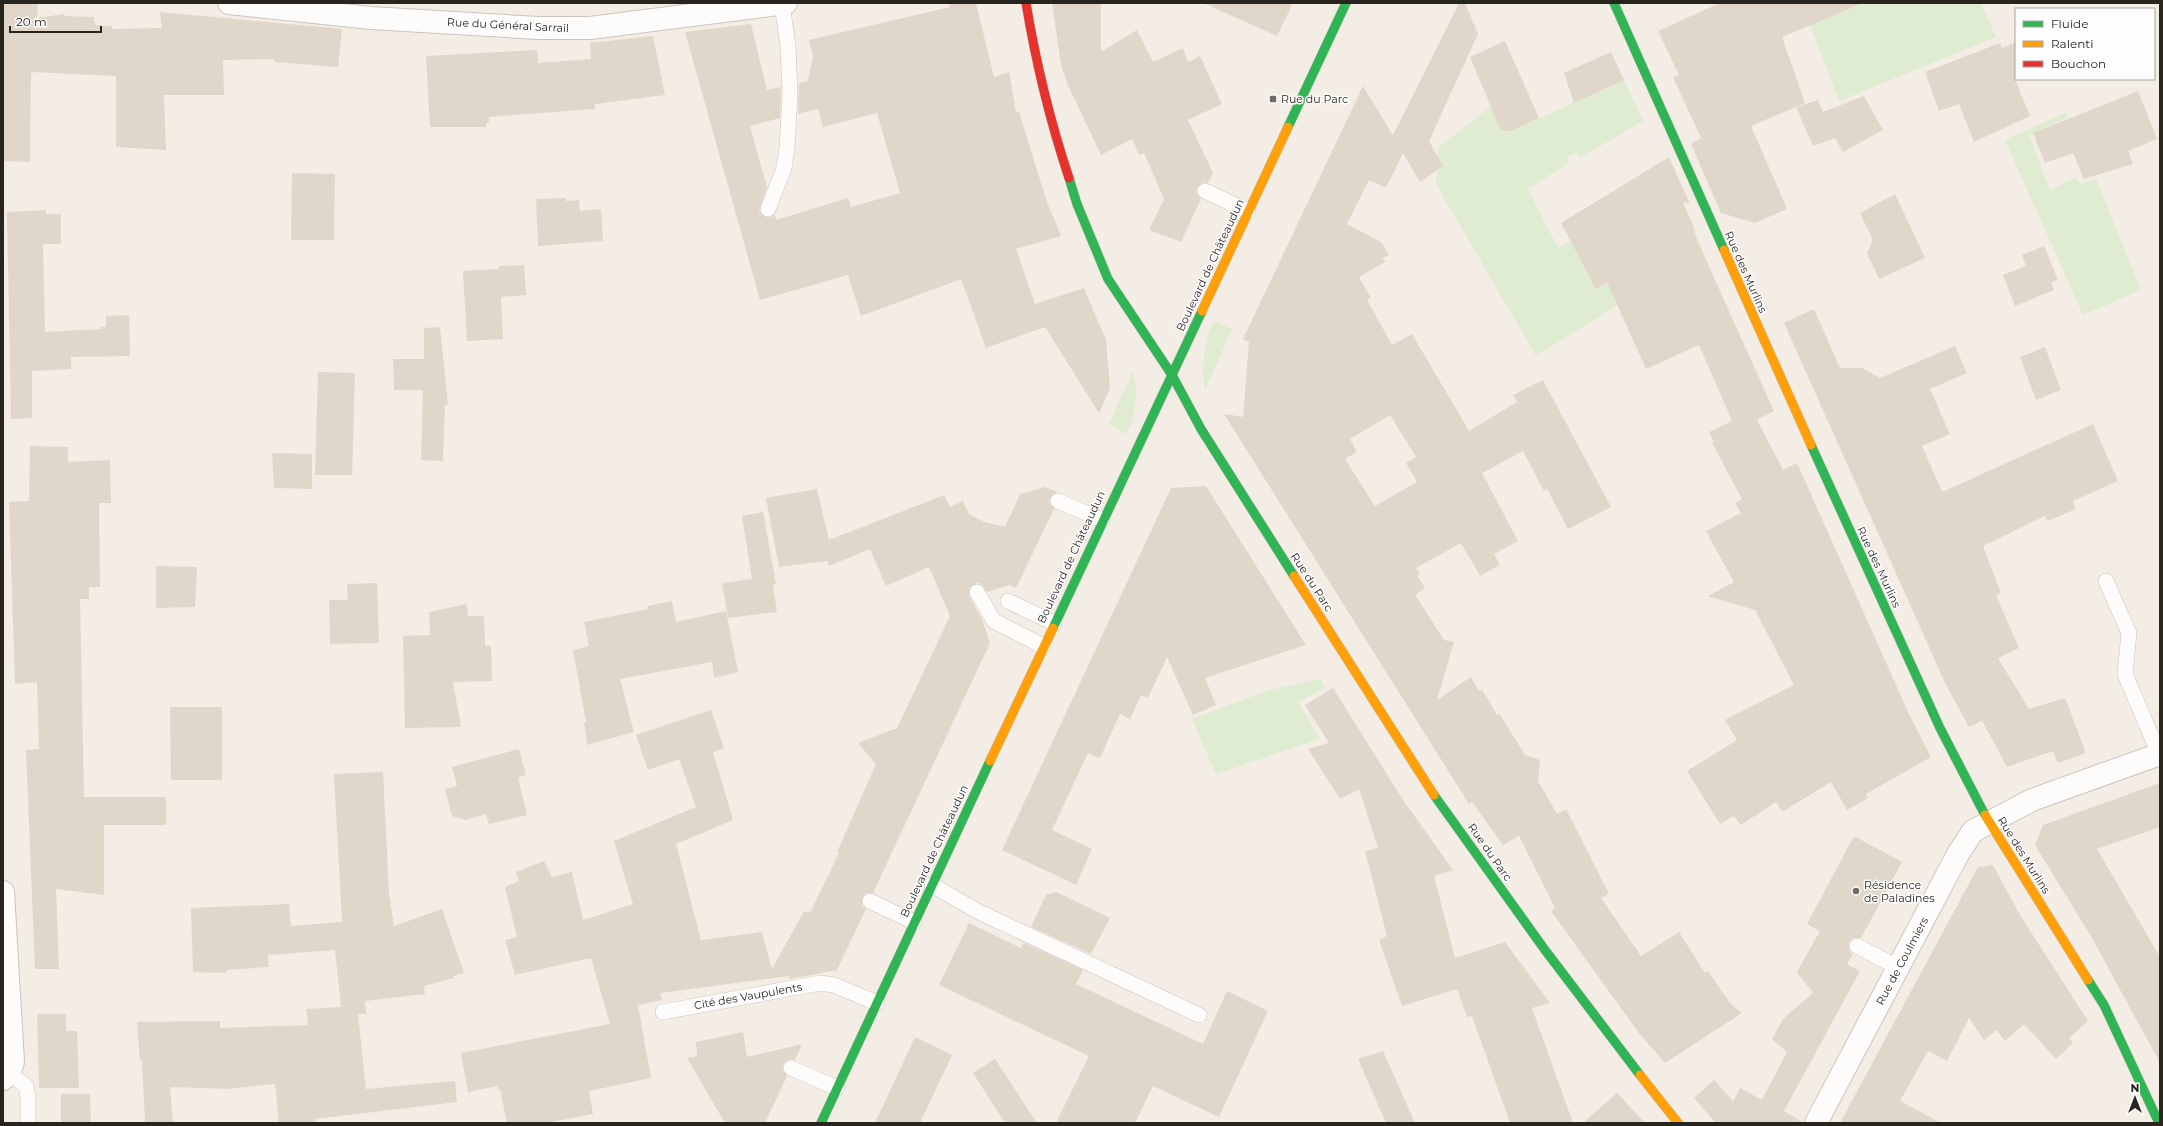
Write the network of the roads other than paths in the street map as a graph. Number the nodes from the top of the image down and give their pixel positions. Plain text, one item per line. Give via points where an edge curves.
1 (229, 3) edge
2 (784, 3) edge
3 (1026, 3) edge
4 (1346, 3) edge
5 (1614, 3) edge
6 (715, 8) edge
7 (1205, 191) dead end
8 (768, 209) dead end
9 (1248, 211) junction
10 (1172, 374) junction
11 (1058, 501) dead end
12 (1102, 520) junction
13 (2106, 581) dead end
14 (978, 594) dead end
15 (1008, 600) dead end
16 (1054, 623) junction
17 (1043, 646) junction
18 (2160, 754) edge
19 (1990, 822) junction
20 (932, 884) junction
21 (3, 892) edge
22 (870, 901) dead end
23 (914, 922) junction
24 (1857, 946) dead end
25 (1899, 968) junction
26 (877, 1003) junction
27 (663, 1012) dead end
28 (1199, 1015) dead end
29 (791, 1068) dead end
30 (6, 1076) edge
31 (837, 1088) junction
32 (28, 1123) edge
33 (821, 1123) edge
34 (1678, 1123) edge
35 (1816, 1123) edge
36 (2159, 1123) edge

1 - 6 street, Rue du Général Sarrail via 371,18 538,28 590,28
2 - 6 street, Rue du Général Sarrail
2 - 8 lane via 790,94 787,149 784,168
3 - 10 street, Rue du Parc via 1036,61 1056,140 1077,204 1108,279
4 - 9 street, Boulevard de Châteaudun
5 - 19 street, Rue des Murlins via 1862,560 1940,728
7 - 9 lane
9 - 10 street, Boulevard de Châteaudun
10 - 12 street, Boulevard de Châteaudun
10 - 34 street, Rue du Parc via 1201,429 1420,772 1535,936
11 - 12 lane
12 - 16 street, Boulevard de Châteaudun
13 - 18 lane via 2128,633 2125,674
14 - 17 lane via 994,621
15 - 16 lane
16 - 17 street, Boulevard de Châteaudun
17 - 20 street, Boulevard de Châteaudun
18 - 19 street, Rue de Coulmiers via 2032,800
19 - 25 street, Rue de Coulmiers via 1973,831 1958,854
19 - 36 street, Rue des Murlins via 2104,1005
20 - 23 street, Boulevard de Châteaudun
20 - 28 lane via 979,912
21 - 30 street via 13,1062
22 - 23 lane
23 - 26 street, Boulevard de Châteaudun
24 - 25 lane
25 - 35 street, Rue de Coulmiers
26 - 27 lane, Cité des Vaupulents via 834,985 820,983
26 - 31 street, Boulevard de Châteaudun
29 - 31 lane
30 - 32 lane via 26,1086
31 - 33 street, Boulevard de Châteaudun

